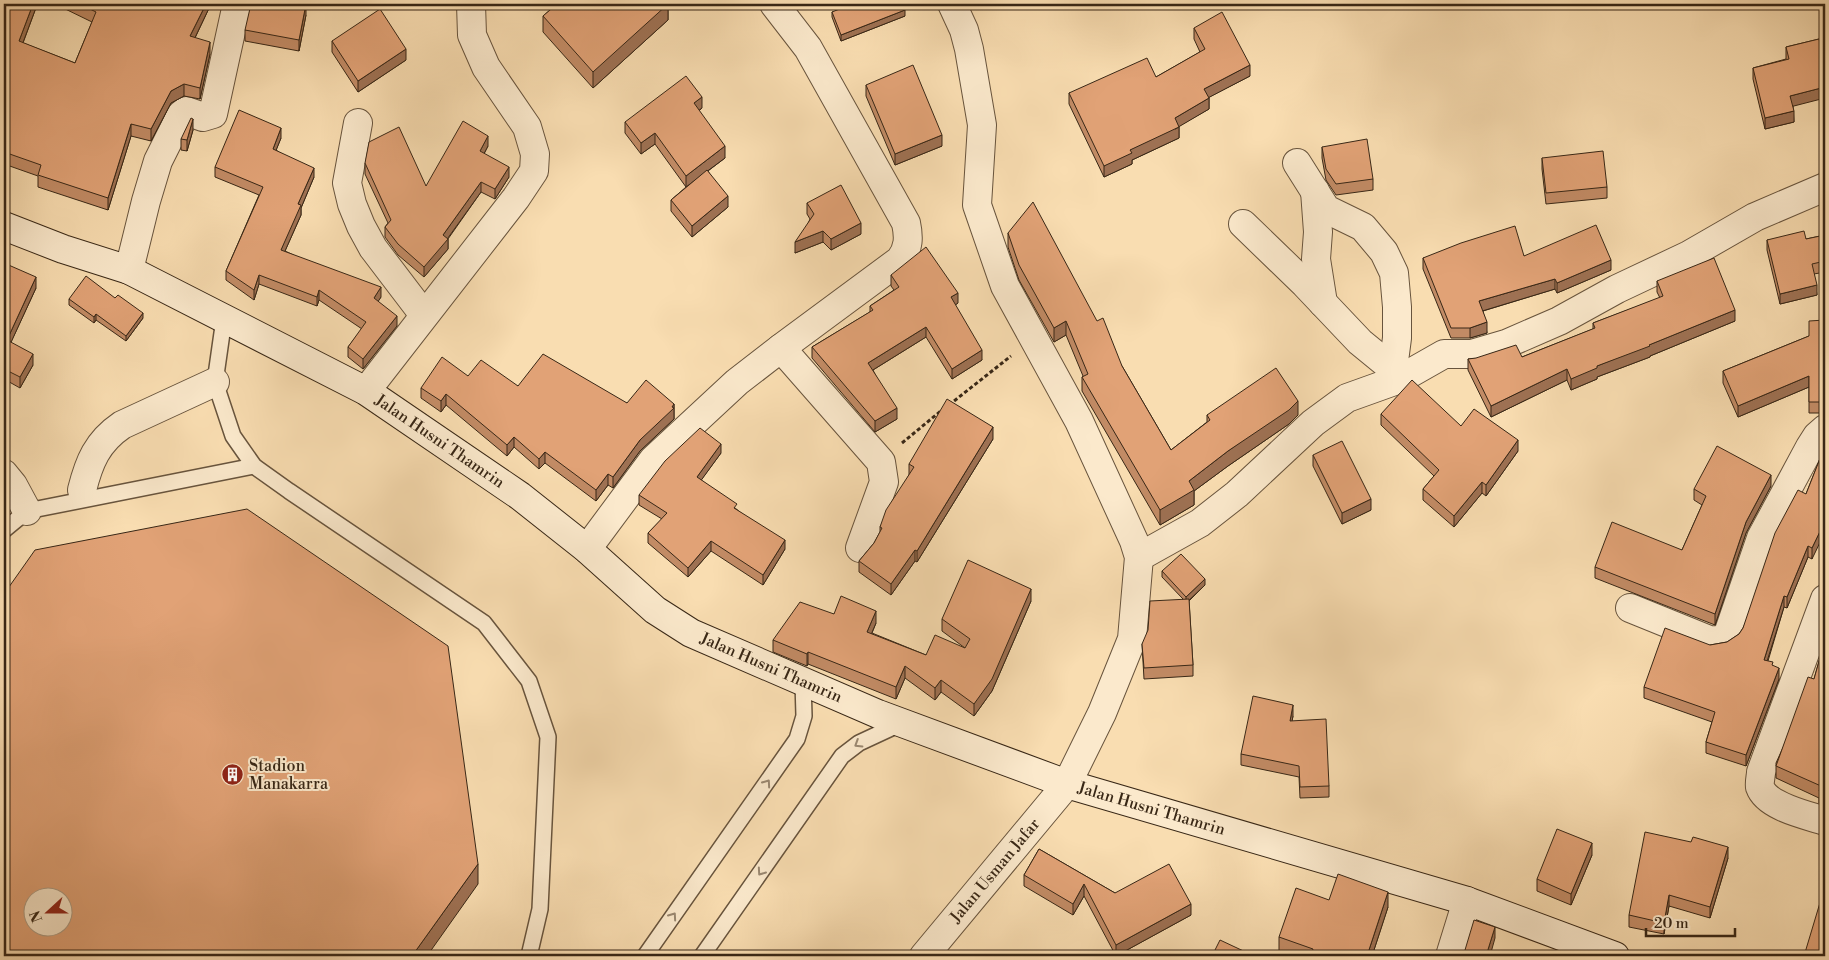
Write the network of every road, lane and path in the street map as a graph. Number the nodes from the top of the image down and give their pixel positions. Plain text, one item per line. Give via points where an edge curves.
1 (237, 4) edge
2 (471, 4) edge
3 (774, 4) edge
4 (952, 4) edge
5 (358, 124) dead end
6 (1297, 163) dead end
7 (1825, 187) edge
8 (1315, 191) junction
9 (1244, 224) dead end
10 (4, 226) edge
11 (129, 270) junction
12 (1323, 304) junction
13 (424, 315) junction
14 (224, 319) junction
15 (1035, 340) junction
16 (781, 348) junction
17 (1396, 374) junction
18 (215, 382) junction
19 (366, 391) junction
20 (1825, 429) edge
21 (881, 462) junction
22 (254, 466) junction
23 (4, 474) edge
24 (83, 494) junction
25 (27, 511) junction
26 (4, 530) edge
27 (860, 548) dead end
28 (587, 549) junction
29 (1139, 557) junction
30 (1825, 599) edge
31 (1630, 608) dead end
32 (803, 682) junction
33 (902, 723) junction
34 (1067, 784) junction
35 (1825, 821) edge
36 (1467, 901) junction
37 (529, 956) edge
38 (645, 956) edge
39 (702, 956) edge
40 (924, 956) edge
41 (1450, 956) edge
42 (1615, 956) edge

1 - 11 street via 212,114 203,117 186,111 182,115 158,161
2 - 13 street via 472,35 486,67 527,127 534,154 534,171
3 - 16 street via 808,48 906,223 908,236 900,260
4 - 15 street via 969,48 982,125 977,205 1005,286
5 - 13 street via 346,184 352,204 374,248
6 - 8 street
7 - 17 street via 1755,217 1550,325 1489,350 1444,354
8 - 12 street via 1316,259
8 - 17 street via 1326,209 1363,227 1384,252 1394,273
9 - 12 street
10 - 11 street, Jalan Husni Thamrin
11 - 14 street, Jalan Husni Thamrin
12 - 17 street
13 - 19 street
14 - 18 lane
14 - 19 street, Jalan Husni Thamrin
15 - 21 path
15 - 29 street via 1079,421
16 - 21 street
16 - 28 street via 737,382 653,460
17 - 29 street via 1348,398 1313,423 1237,494 1200,523
18 - 22 lane via 233,436
18 - 24 street via 109,434 93,457
19 - 28 street, Jalan Husni Thamrin via 520,496
20 - 31 street via 1816,436 1761,538 1728,634 1717,641 1709,640
21 - 27 street via 884,482
22 - 24 lane
22 - 37 lane via 484,623 529,681 548,737 540,909
23 - 25 street
24 - 25 lane
25 - 26 lane
28 - 32 street, Jalan Husni Thamrin via 655,610 691,633
29 - 34 street, Jalan Usman Jafar via 1132,639 1102,713
30 - 35 street via 1761,772 1759,786 1766,797 1780,806
32 - 33 street, Jalan Husni Thamrin
38 -> 32 lane via 798,739 804,716
33 - 34 street, Jalan Husni Thamrin
33 -> 39 lane via 859,742 842,756
34 - 36 street, Jalan Husni Thamrin
34 - 40 street, Jalan Usman Jafar
36 - 41 street
36 - 42 street, Jalan Husni Thamrin

